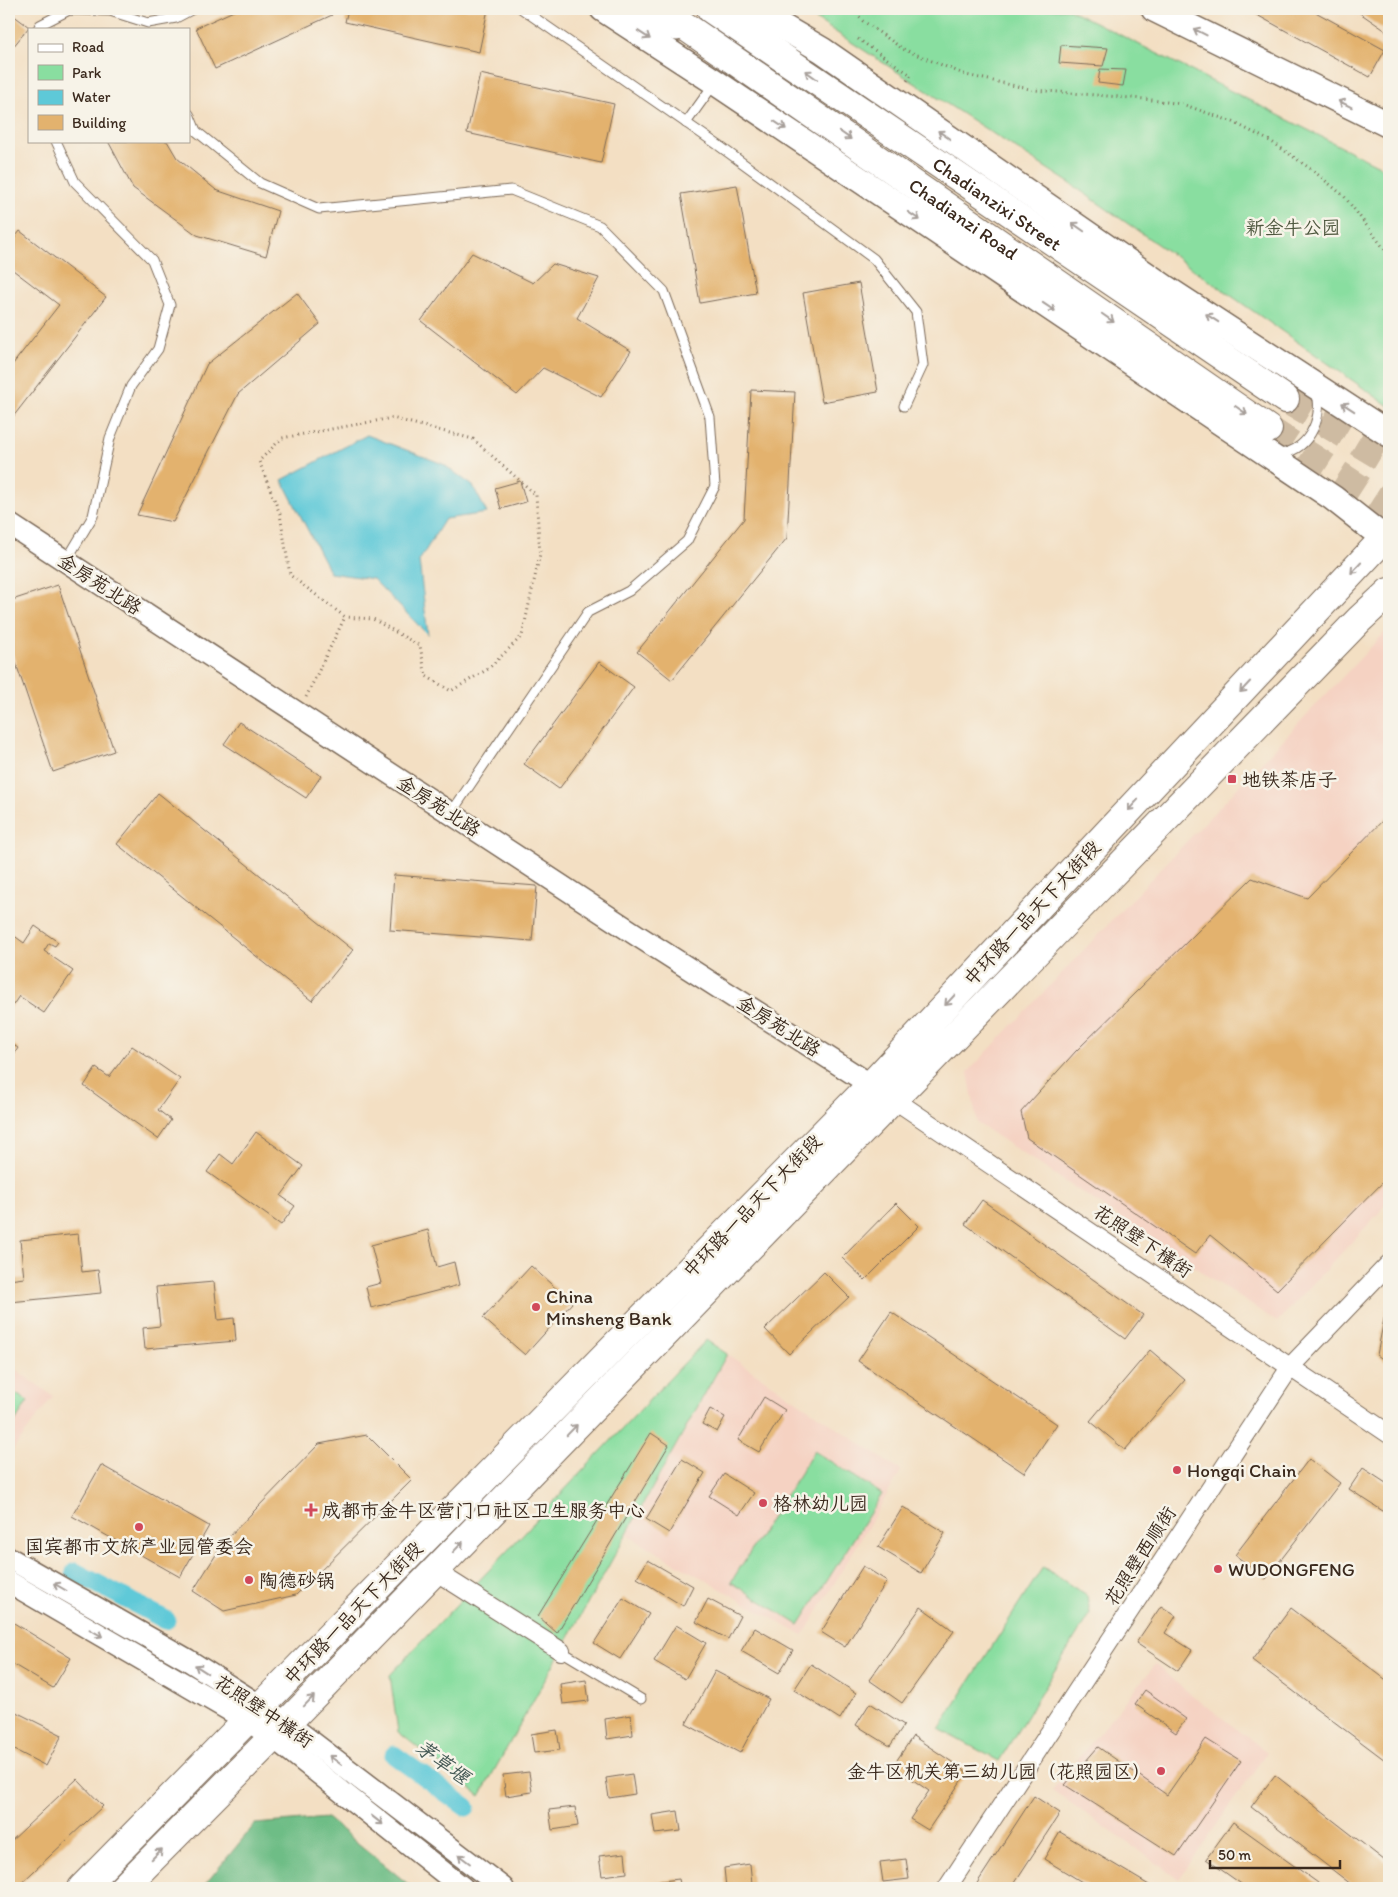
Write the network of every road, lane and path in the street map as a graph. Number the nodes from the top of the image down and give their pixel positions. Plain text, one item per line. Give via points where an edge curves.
1 (193, 9) edge
2 (522, 9) edge
3 (604, 9) edge
4 (639, 9) edge
5 (660, 9) edge
6 (711, 9) edge
7 (752, 9) edge
8 (853, 9) edge
9 (1154, 9) edge
10 (149, 26) edge
11 (38, 28) edge
12 (858, 39) dead end
13 (723, 51) junction
14 (716, 82) junction
15 (904, 84) dead end
16 (190, 116) edge
17 (686, 123) junction
18 (1389, 125) edge
19 (56, 142) edge
20 (1389, 255) edge
21 (1314, 384) junction
22 (1284, 399) tunnel mouth
23 (904, 406) dead end
24 (1389, 434) edge
25 (1268, 442) junction
26 (9, 524) edge
27 (1388, 537) edge
28 (66, 562) junction
29 (1389, 592) edge
30 (346, 617) junction
31 (298, 713) junction
32 (451, 813) junction
33 (882, 1092) junction
34 (1389, 1264) edge
35 (1291, 1366) junction
36 (1389, 1434) edge
37 (9, 1558) edge
38 (435, 1571) junction
39 (9, 1582) edge
40 (561, 1651) joint
41 (641, 1699) dead end
42 (254, 1714) junction
43 (280, 1730) junction
44 (82, 1888) edge
45 (123, 1888) edge
46 (463, 1888) edge
47 (503, 1888) edge
48 (946, 1888) edge

1 - 10 lane
2 - 17 lane
3 -> 14 main road
4 - 13 main road
5 - 13 main road, Chadianzi Road
22 -> 6 main road, Chadianzixi Street
21 -> 7 main road via 1159,283 822,50
8 - 20 path via 863,21 903,49 966,75 1034,90 1182,104 1234,122 1272,142 1344,196
18 -> 9 main road
10 - 11 lane via 110,11 69,10
12 - 15 path via 910,75
13 -> 25 main road, Chadianzi Road
14 - 17 lane
14 -> 25 main road
16 - 32 lane via 196,131 260,183 319,208 511,190 600,226 664,291 710,417 715,486 687,541 629,591 588,612
17 - 23 lane via 874,259 916,312 923,365
19 - 28 lane via 75,182 152,260 170,305 158,349 131,386 110,438 93,516
24 -> 21 main road
21 - 25 lane via 1318,415 1310,436 1292,451 1281,454
25 - 27 main road via 1333,498
26 - 28 street, 金房苑北路
27 -> 33 main road, 中环路一品天下大街段
28 - 31 street, 金房苑北路
29 - 33 main road, 中环路一品天下大街段
30 - 30 path via 290,575 280,514 259,461 282,438 392,418 472,439 536,494 540,554 522,636 488,669 451,692 426,676 420,646 373,619
30 - 31 path
31 - 32 street, 金房苑北路
32 - 33 street, 金房苑北路
33 - 35 street, 花照壁下横街
38 -> 33 main road, 中环路一品天下大街段
33 - 42 main road, 中环路一品天下大街段
34 - 35 street, 花照壁西顺街
35 - 36 street, 花照壁下横街
35 - 48 street, 花照壁西顺街
42 -> 37 street, 花照壁中横街 via 188,1660
38 - 40 street
43 -> 38 main road, 中环路一品天下大街段
39 -> 42 street, 花照壁中横街
40 - 41 lane
42 - 43 street, 花照壁中横街
42 - 44 main road, 中环路一品天下大街段
45 -> 43 main road, 中环路一品天下大街段
43 -> 46 street, 花照壁中横街
47 -> 43 street, 花照壁中横街

